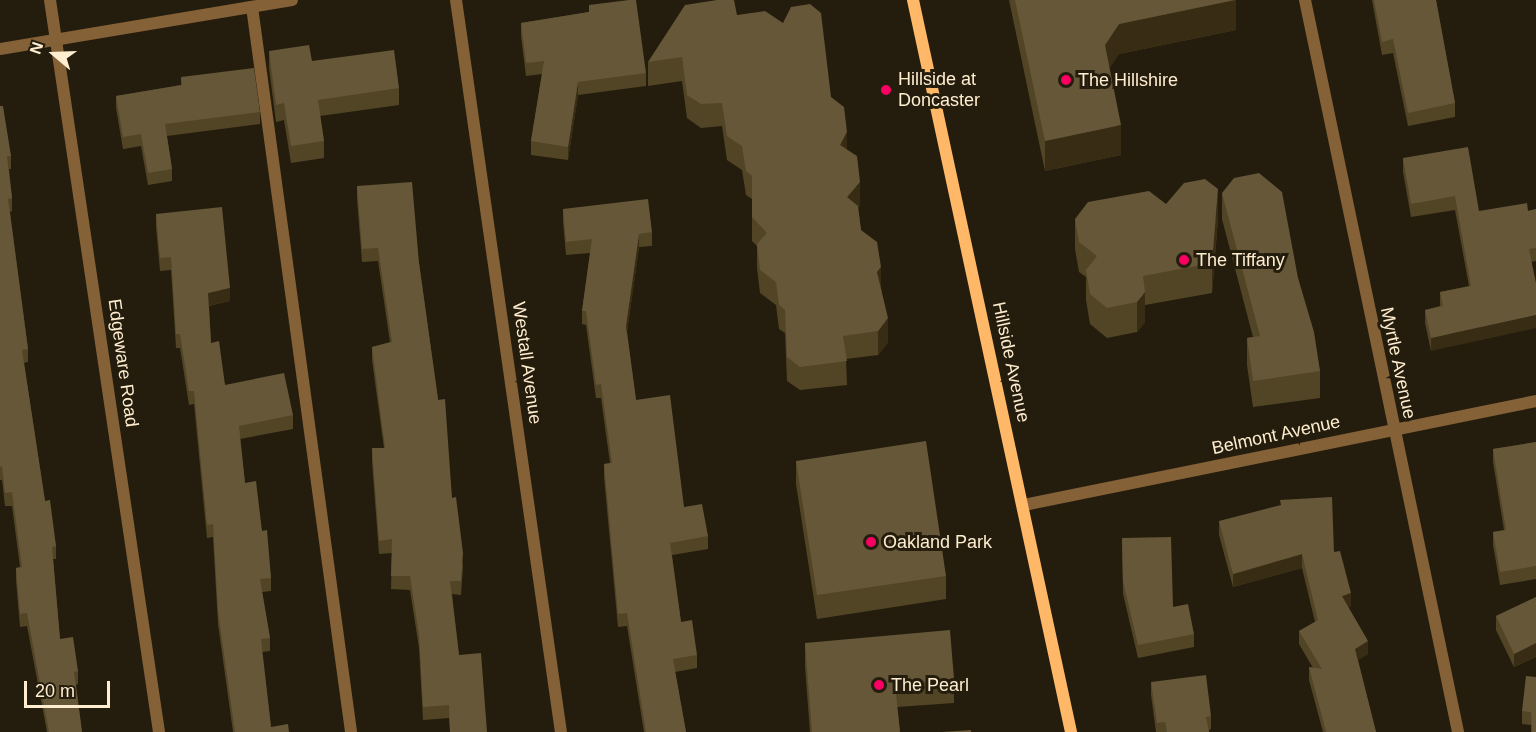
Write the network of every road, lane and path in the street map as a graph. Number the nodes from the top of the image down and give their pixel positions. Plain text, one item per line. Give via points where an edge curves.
1 (50, 0) edge
2 (292, 0) edge
3 (456, 0) edge
4 (913, 0) edge
5 (1305, 0) edge
6 (252, 7) junction
7 (56, 39) junction
8 (0, 49) edge
9 (1536, 401) edge
10 (1393, 429) junction
11 (1024, 505) junction
12 (159, 732) edge
13 (351, 732) edge
14 (561, 732) edge
15 (1071, 732) edge
16 (1458, 732) edge

1 - 7 street, Edgeware Road
2 - 6 street
3 - 14 street, Westall Avenue
4 - 11 main road, Hillside Avenue
5 - 10 street, Myrtle Avenue
6 - 7 street
6 - 13 street
7 - 8 street
7 - 12 street, Edgeware Road
9 - 10 street, Belmont Avenue
10 - 11 street, Belmont Avenue
10 - 16 street, Myrtle Avenue
11 - 15 main road, Hillside Avenue

